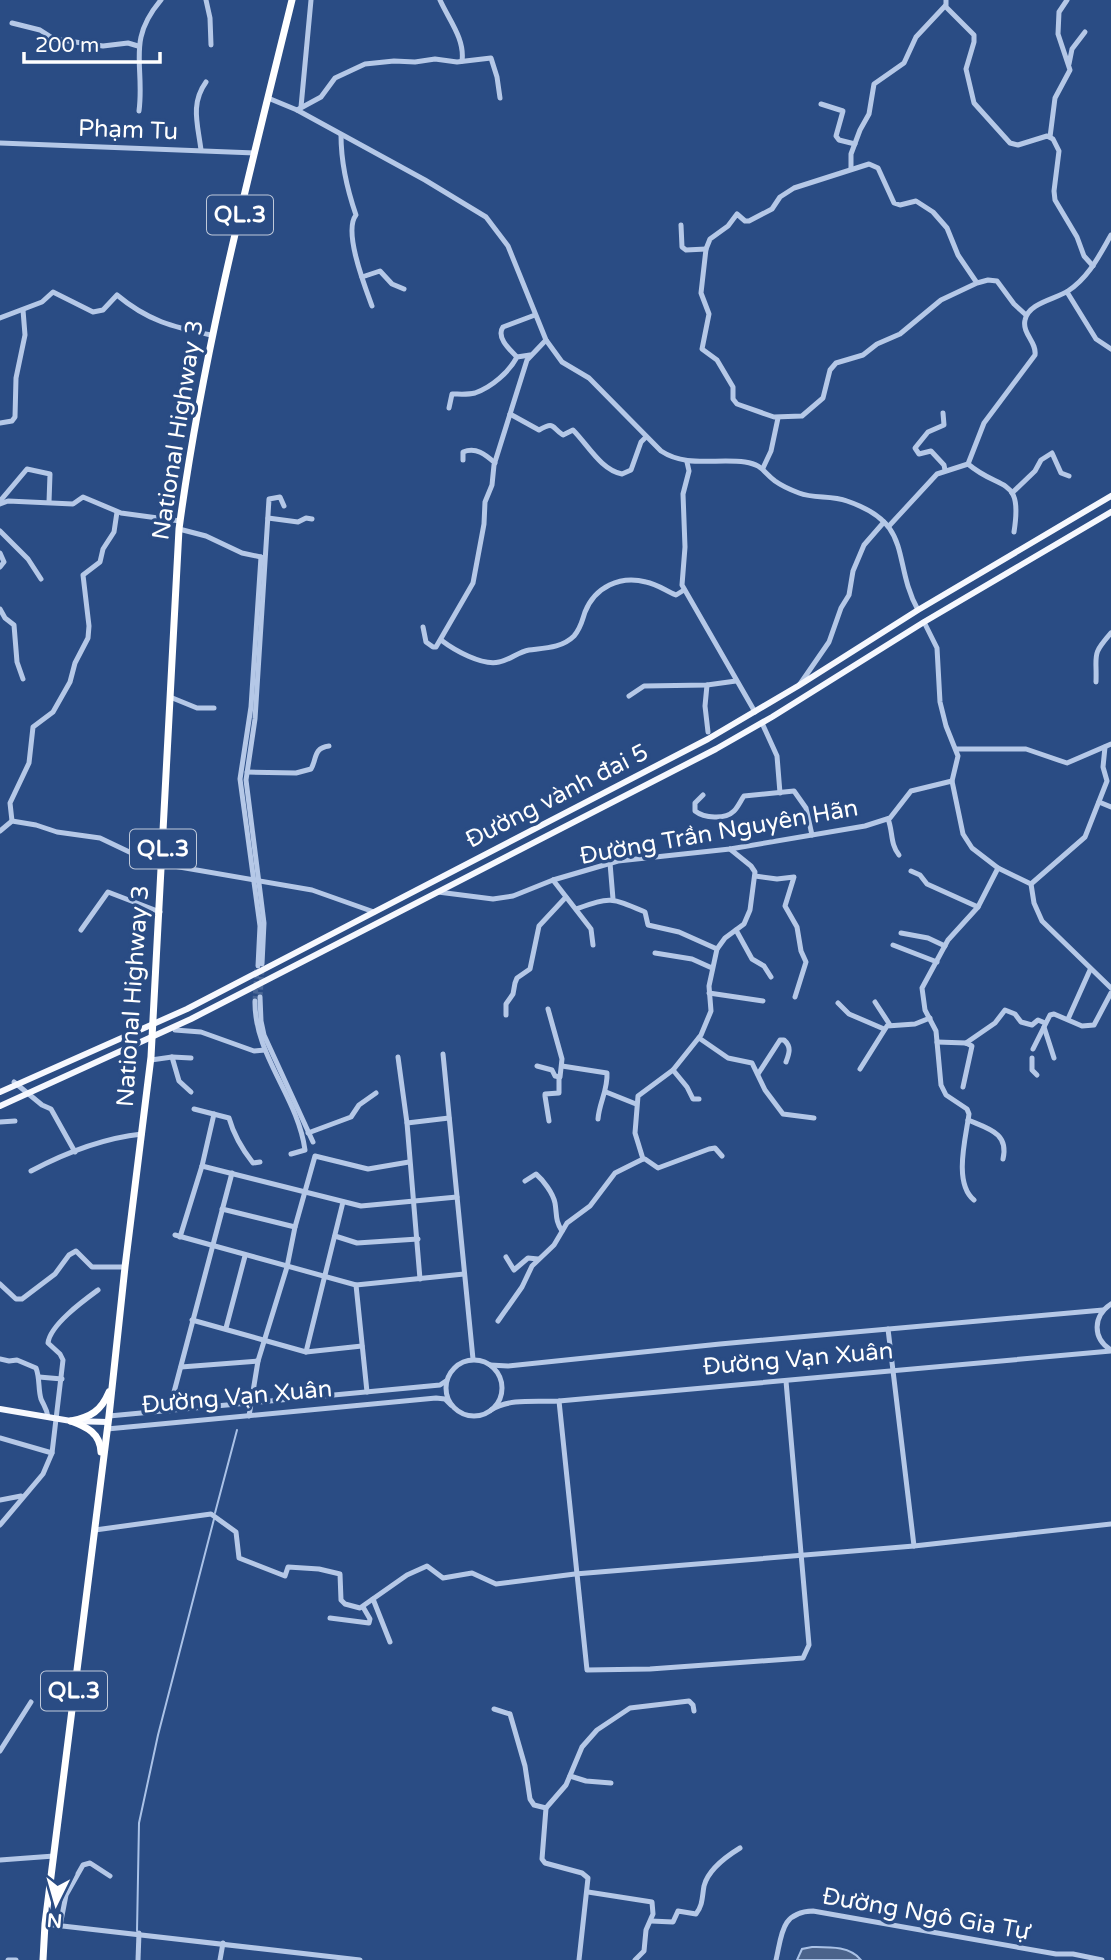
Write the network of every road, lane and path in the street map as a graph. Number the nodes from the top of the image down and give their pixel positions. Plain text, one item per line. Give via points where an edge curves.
1 (161, 0) edge
2 (206, 0) edge
3 (292, 0) edge
4 (311, 0) edge
5 (440, 0) edge
6 (1067, 0) edge
7 (946, 3) edge
8 (12, 23) dead end
9 (1085, 32) dead end
10 (211, 45) dead end
11 (138, 46) junction
12 (462, 61) junction
13 (1069, 64) junction
14 (206, 82) dead end
15 (268, 98) junction
16 (500, 98) dead end
17 (821, 104) dead end
18 (299, 108) junction
19 (139, 111) dead end
20 (341, 135) junction
21 (1050, 137) junction
22 (0, 143) edge
23 (855, 144) junction
24 (201, 150) junction
25 (255, 153) junction
26 (851, 169) junction
27 (681, 225) dead end
28 (1111, 235) edge
29 (706, 249) junction
30 (1093, 265) junction
31 (362, 277) junction
32 (977, 283) junction
33 (404, 289) dead end
34 (1067, 292) junction
35 (372, 306) dead end
36 (23, 310) junction
37 (1026, 314) junction
38 (535, 315) junction
39 (0, 318) edge
40 (211, 335) junction
41 (546, 340) junction
42 (1111, 349) edge
43 (530, 355) junction
44 (517, 356) junction
45 (449, 408) dead end
46 (943, 413) dead end
47 (510, 414) junction
48 (778, 418) junction
49 (0, 423) edge
50 (646, 437) junction
51 (463, 460) dead end
52 (687, 462) junction
53 (495, 463) junction
54 (968, 464) junction
55 (763, 468) junction
56 (945, 470) junction
57 (1069, 475) dead end
58 (1013, 493) junction
59 (1111, 496) edge
60 (1, 501) edge
61 (49, 502) junction
62 (284, 506) dead end
63 (117, 512) junction
64 (1111, 512) edge
65 (268, 518) junction
66 (312, 519) dead end
67 (887, 524) junction
68 (179, 525) junction
69 (0, 531) edge
70 (1014, 532) dead end
71 (6, 537) junction
72 (0, 543) edge
73 (0, 553) edge
74 (263, 557) junction
75 (0, 567) edge
76 (41, 579) dead end
77 (684, 590) junction
78 (0, 609) edge
79 (918, 610) junction
80 (924, 622) junction
81 (424, 627) dead end
82 (1111, 633) edge
83 (440, 640) junction
84 (258, 641) junction
85 (23, 678) dead end
86 (736, 681) junction
87 (1096, 682) dead end
88 (707, 685) junction
89 (798, 686) junction
90 (629, 696) dead end
91 (170, 697) junction
92 (214, 708) dead end
93 (755, 712) junction
94 (762, 723) junction
95 (708, 732) dead end
96 (329, 746) dead end
97 (1108, 746) edge
98 (956, 750) junction
99 (247, 772) junction
100 (952, 781) junction
101 (780, 793) junction
102 (703, 795) dead end
103 (1099, 802) junction
104 (1111, 807) edge
105 (888, 819) junction
106 (12, 821) junction
107 (0, 831) edge
108 (813, 835) junction
109 (730, 849) junction
110 (899, 855) dead end
111 (610, 863) junction
112 (162, 864) junction
113 (998, 868) junction
114 (911, 871) dead end
115 (755, 876) junction
116 (256, 880) junction
117 (553, 880) junction
118 (1031, 884) junction
119 (438, 892) junction
120 (566, 897) junction
121 (614, 899) junction
122 (978, 907) junction
123 (576, 909) junction
124 (160, 912) junction
125 (374, 912) junction
126 (81, 930) dead end
127 (736, 930) junction
128 (901, 933) dead end
129 (593, 945) dead end
130 (893, 945) dead end
131 (945, 946) junction
132 (716, 949) junction
133 (655, 953) dead end
134 (937, 962) junction
135 (260, 965) tunnel mouth
136 (712, 968) junction
137 (1090, 970) junction
138 (771, 977) dead end
139 (1111, 988) edge
140 (709, 993) junction
141 (1111, 993) edge
142 (795, 997) dead end
143 (763, 1001) dead end
144 (876, 1002) dead end
145 (838, 1003) dead end
146 (548, 1009) dead end
147 (506, 1015) dead end
148 (930, 1018) junction
149 (1068, 1019) junction
150 (890, 1025) junction
151 (1045, 1025) junction
152 (884, 1028) junction
153 (175, 1030) dead end
154 (699, 1038) junction
155 (937, 1042) junction
156 (966, 1043) junction
157 (1033, 1049) dead end
158 (265, 1050) junction
159 (443, 1054) dead end
160 (172, 1057) junction
161 (398, 1057) dead end
162 (191, 1058) dead end
163 (1032, 1058) dead end
164 (1054, 1058) dead end
165 (151, 1060) junction
166 (786, 1062) dead end
167 (537, 1066) dead end
168 (562, 1066) junction
169 (860, 1069) dead end
170 (673, 1070) junction
171 (758, 1074) junction
172 (1037, 1075) dead end
173 (559, 1078) junction
174 (13, 1082) dead end
175 (962, 1087) dead end
176 (0, 1092) edge
177 (191, 1092) dead end
178 (606, 1092) junction
179 (376, 1093) dead end
180 (699, 1099) dead end
181 (636, 1104) junction
182 (0, 1106) edge
183 (194, 1109) dead end
184 (214, 1114) junction
185 (449, 1118) junction
186 (814, 1118) dead end
187 (598, 1119) dead end
188 (968, 1120) junction
189 (15, 1121) dead end
190 (549, 1121) dead end
191 (0, 1122) edge
192 (407, 1123) junction
193 (142, 1133) junction
194 (308, 1133) junction
195 (313, 1142) dead end
196 (75, 1152) junction
197 (291, 1154) dead end
198 (722, 1156) dead end
199 (1003, 1158) dead end
200 (643, 1159) junction
201 (260, 1162) dead end
202 (409, 1162) junction
203 (202, 1166) junction
204 (32, 1171) dead end
205 (232, 1173) junction
206 (525, 1181) dead end
207 (306, 1191) junction
208 (457, 1197) junction
209 (974, 1200) dead end
210 (343, 1202) junction
211 (414, 1202) junction
212 (222, 1209) junction
213 (295, 1227) junction
214 (562, 1231) junction
215 (335, 1236) junction
216 (418, 1239) junction
217 (213, 1246) junction
218 (245, 1255) junction
219 (506, 1257) dead end
220 (538, 1259) junction
221 (125, 1267) junction
222 (287, 1267) junction
223 (464, 1274) junction
224 (324, 1276) junction
225 (421, 1279) junction
226 (0, 1284) edge
227 (356, 1285) junction
228 (97, 1290) dead end
229 (2, 1292) edge
230 (1111, 1304) edge
231 (1103, 1310) junction
232 (192, 1320) junction
233 (498, 1321) dead end
234 (226, 1328) junction
235 (888, 1329) junction
236 (266, 1339) junction
237 (362, 1346) junction
238 (1111, 1350) edge
239 (306, 1352) junction
240 (0, 1359) edge
241 (472, 1359) junction
242 (258, 1362) junction
243 (490, 1364) junction
244 (181, 1367) junction
245 (893, 1370) junction
246 (39, 1377) junction
247 (62, 1379) junction
248 (446, 1381) junction
249 (786, 1381) junction
250 (112, 1385) junction
251 (368, 1392) junction
252 (559, 1401) junction
253 (250, 1403) junction
254 (451, 1405) junction
255 (0, 1409) edge
256 (491, 1410) junction
257 (169, 1411) junction
258 (249, 1416) junction
259 (48, 1417) junction
260 (57, 1419) junction
261 (71, 1421) junction
262 (108, 1422) junction
263 (0, 1438) edge
264 (52, 1453) junction
265 (102, 1470) junction
266 (23, 1496) junction
267 (0, 1500) edge
268 (1111, 1524) edge
269 (0, 1525) edge
270 (94, 1530) junction
271 (914, 1546) junction
272 (800, 1555) junction
273 (575, 1574) junction
274 (373, 1599) junction
275 (363, 1606) junction
276 (330, 1618) dead end
277 (390, 1642) dead end
278 (31, 1702) dead end
279 (494, 1709) dead end
280 (694, 1712) dead end
281 (0, 1751) edge
282 (570, 1776) junction
283 (611, 1783) dead end
284 (546, 1808) junction
285 (740, 1848) dead end
286 (54, 1856) junction
287 (0, 1860) edge
288 (110, 1876) dead end
289 (588, 1892) junction
290 (651, 1921) junction
291 (45, 1924) junction
292 (60, 1926) junction
293 (139, 1933) junction
294 (223, 1942) junction
295 (8, 1960) edge
296 (16, 1960) edge
297 (43, 1960) edge
298 (138, 1960) edge
299 (220, 1960) edge
300 (360, 1960) edge
301 (579, 1960) edge
302 (635, 1960) edge
303 (776, 1960) edge
304 (1102, 1960) edge

1 - 11 street via 146,19
2 - 10 street
3 - 15 highway, National Highway 3 / QL.3
4 - 18 street
5 - 12 street via 458,33
6 - 13 street via 1059,12 1058,34
7 - 21 street via 974,35 966,69 976,107 1013,145
7 - 23 street via 916,37 904,63 874,84 869,114
8 - 11 street via 54,39
9 - 13 street via 1072,49
11 - 19 street
12 - 16 street via 492,60
12 - 18 street via 365,64 335,78 321,97
13 - 21 street via 1069,74 1054,104
14 - 24 street via 198,93 196,108
15 - 18 street
15 - 25 highway, National Highway 3 / QL.3
17 - 23 street via 843,111 835,136
18 - 20 street
20 - 31 street via 341,161 356,215 352,222 354,247
20 - 38 street via 486,217 508,246
21 - 30 street via 1059,150 1055,200
22 - 24 street, Phạm Tu
23 - 26 street
24 - 25 street, Phạm Tu
25 - 40 highway, National Highway 3 / QL.3
26 - 29 street via 794,188 772,209 749,221 735,215
26 - 32 street via 874,164 894,203 916,201 933,212 950,232 958,255
27 - 29 street via 682,247
28 - 30 street
29 - 48 street via 701,293 709,314 702,349 717,360 737,404
30 - 34 street
31 - 33 street via 378,271
31 - 35 street
32 - 37 street via 997,281
32 - 48 street via 936,304 897,336 863,355 836,363 821,401 802,416
34 - 37 street
34 - 42 street via 1096,339
36 - 39 street
36 - 40 street via 53,292 99,312 117,295 159,323
36 - 49 street via 25,335 16,378 15,417
37 - 54 street via 1024,326 1035,355 984,424
38 - 41 street
38 - 44 street via 502,329 500,335
40 - 68 highway, National Highway 3 / QL.3
41 - 43 street
41 - 50 street via 562,362 589,378
43 - 44 street
43 - 47 street
44 - 45 street via 511,369 481,390 452,394
46 - 56 street via 944,425 929,432 915,448 919,454 931,451
47 - 50 street via 539,430 553,425 563,435 573,430 602,462 622,474 631,470
47 - 53 street
48 - 55 street
50 - 52 street via 667,455
51 - 53 street via 463,452 473,450
52 - 55 street via 737,461
52 - 77 street
53 - 83 street via 473,583
54 - 56 street
54 - 58 street via 1003,482
55 - 67 street via 774,481 790,489 810,497 846,500
56 - 67 street
57 - 58 street via 1061,473 1052,453
58 - 70 street via 1017,507
59 - 79 main road, Đường vành đai 5
60 - 61 street
60 - 61 street via 27,469 50,474
61 - 63 street via 73,503 83,497
62 - 65 street via 280,496 270,498
63 - 68 street
63 - 106 street via 114,532 100,562 83,575 89,638 53,712 33,727 29,763 10,803
64 - 80 main road, Đường vành đai 5
65 - 66 street
65 - 74 street
67 - 79 street
67 - 89 street via 864,545 829,642
68 - 74 street via 242,553
68 - 91 highway, National Highway 3 / QL.3
69 - 71 street
71 - 72 street
71 - 76 street
73 - 75 street via 4,562
74 - 84 street
77 - 83 street via 676,595 640,580 606,585 585,611 583,624 572,638 498,663 458,652
77 - 86 street
78 - 85 street via 14,625
79 - 80 main road
79 - 89 main road, Đường vành đai 5
80 - 94 main road, Đường vành đai 5
80 - 98 street via 937,648 940,702
81 - 83 street via 429,645 436,647
82 - 87 street via 1095,655
84 - 99 street via 255,719
84 - 116 street via 240,779
86 - 88 street
86 - 93 street
88 - 90 street via 644,686
88 - 95 street
89 - 93 main road, Đường vành đai 5
91 - 92 street via 197,708
91 - 112 highway, National Highway 3 / QL.3
93 - 125 main road, Đường vành đai 5
94 - 101 street via 777,756
94 - 119 main road, Đường vành đai 5
96 - 99 street via 315,754 311,769
97 - 98 street via 1067,763 1026,749
97 - 103 street via 1103,767 1107,779
98 - 100 street
99 - 116 street
100 - 105 street, Đường Trần Nguyên Hãn via 911,791
100 - 113 street via 963,834 972,848
101 - 102 street via 744,796 733,812 718,817 695,811 695,803
101 - 108 street via 797,794
103 - 104 street
103 - 118 street via 1083,841
105 - 108 street, Đường Trần Nguyên Hãn
105 - 110 street
106 - 107 street
106 - 112 street via 107,840
108 - 109 street, Đường Trần Nguyên Hãn
109 - 111 street, Đường Trần Nguyên Hãn
109 - 115 street via 751,866
111 - 117 street, Đường Trần Nguyên Hãn
111 - 121 street
112 - 116 street
112 - 124 highway, National Highway 3 / QL.3
113 - 118 street
113 - 122 street
114 - 122 street via 927,884
115 - 127 street via 750,910
115 - 142 street via 793,877 785,906 797,927 806,960
116 - 125 street via 312,890
116 - 135 street
117 - 119 street, Đường Trần Nguyên Hãn via 492,899
117 - 120 street
118 - 137 street via 1042,921
119 - 182 main road, Đường vành đai 5 via 191,1019
120 - 123 street
120 - 147 street via 539,926 530,970 517,978
121 - 123 street
121 - 132 street via 645,912 648,925
122 - 131 street
123 - 129 street via 591,929
124 - 126 street via 108,892
124 - 165 highway, National Highway 3 / QL.3
125 - 176 main road, Đường vành đai 5 via 187,1009
127 - 132 street
127 - 138 street via 752,959
128 - 131 street
130 - 134 street
131 - 134 street
132 - 136 street
133 - 136 street via 692,959
134 - 148 street via 922,988
136 - 140 street
137 - 139 street
137 - 149 street
140 - 143 street
140 - 154 street via 710,1015
141 - 149 street via 1094,1025 1082,1026
144 - 150 street
145 - 152 street via 849,1014
146 - 168 street
148 - 150 street
148 - 155 street
149 - 151 street via 1052,1014
150 - 152 street
151 - 156 street via 1038,1020 1021,1022 1005,1010
151 - 157 street
151 - 164 street
152 - 169 street
153 - 158 street via 201,1032 254,1051
154 - 170 street
154 - 171 street via 728,1058 752,1063
155 - 156 street
155 - 188 street via 941,1085 946,1095 967,1109
156 - 175 street via 972,1050
158 - 194 street via 256,1024 257,999 264,1035
158 - 197 street via 302,1132 305,1150
159 - 185 street
160 - 162 street
160 - 165 street
160 - 177 street via 179,1081
161 - 192 street
163 - 172 street
165 - 193 highway, National Highway 3 / QL.3
166 - 171 street via 789,1046 780,1040
167 - 173 street via 552,1070
168 - 173 street
168 - 178 street via 607,1073
170 - 180 street via 693,1099
170 - 181 street via 640,1094
171 - 186 street via 781,1113
173 - 190 street via 559,1093 545,1094
174 - 196 street via 51,1109
178 - 181 street
178 - 187 street
179 - 194 street via 351,1117
181 - 200 street via 635,1133
183 - 184 street
184 - 201 street via 229,1118 235,1139 253,1163
184 - 203 street
185 - 192 street
185 - 208 street
188 - 199 street via 1003,1139
188 - 209 street via 962,1151 964,1184
189 - 191 street
192 - 202 street
193 - 196 street
193 - 221 highway, National Highway 3 / QL.3
194 - 195 street
196 - 204 street
198 - 200 street via 715,1148 709,1149 658,1168
200 - 214 street via 615,1173 590,1206
202 - 207 street via 368,1169 315,1156
202 - 211 street
203 - 205 street
203 - 217 street via 178,1236
205 - 207 street
205 - 212 street
206 - 214 street via 538,1175 554,1200
207 - 210 street
207 - 213 street
208 - 211 street
208 - 223 street
210 - 211 street via 361,1206
210 - 215 street
211 - 216 street
212 - 213 street
212 - 217 street
213 - 222 street
214 - 220 street
215 - 216 street via 357,1243
215 - 224 street
216 - 225 street
217 - 218 street
217 - 232 street
218 - 222 street
218 - 234 street
219 - 220 street via 514,1270 528,1258
220 - 233 street
221 - 229 street via 92,1267 76,1251 22,1299
221 - 250 highway, National Highway 3 / QL.3
222 - 224 street
222 - 236 street
223 - 225 street
223 - 241 street
224 - 227 street
224 - 239 street
225 - 227 street
226 - 229 street
227 - 237 street
228 - 247 street via 50,1335 48,1343 62,1357
230 - 231 street
231 - 235 street, Đường Vạn Xuân
231 - 238 street via 1097,1332
232 - 234 street
232 - 244 street
234 - 236 street
235 - 243 street, Đường Vạn Xuân via 509,1366
235 - 245 street
236 - 239 street
236 - 242 street
237 - 239 street
237 - 251 street
238 - 245 street, Đường Vạn Xuân
240 - 246 street via 31,1365
241 - 243 street
241 - 248 street via 456,1366
242 - 244 street
242 - 253 street
243 - 256 street via 502,1387
244 - 257 street
245 - 249 street, Đường Vạn Xuân
245 - 271 street
246 - 247 street
246 - 259 street
247 - 260 street
248 - 251 street, Đường Vạn Xuân
248 - 254 street
249 - 252 street, Đường Vạn Xuân
249 - 272 street
250 - 261 highway via 96,1412
250 - 262 highway, National Highway 3 / QL.3
251 - 253 street, Đường Vạn Xuân
252 - 256 street, Đường Vạn Xuân via 509,1403
252 - 273 street
253 - 257 street, Đường Vạn Xuân
253 - 258 street
254 - 256 street via 466,1415
254 - 258 street, Đường Vạn Xuân via 436,1398
255 - 259 main road, Đường Vạn Xuân
257 - 262 street, Đường Vạn Xuân
258 - 262 street, Đường Vạn Xuân
259 - 260 main road, Đường Vạn Xuân
260 - 261 main road, Đường Vạn Xuân
260 - 264 street
261 - 262 main road, Đường Vạn Xuân
261 - 265 highway via 98,1437
262 - 265 highway, National Highway 3 / QL.3
263 - 264 street
264 - 266 street via 43,1474
265 - 270 highway, National Highway 3 / QL.3
266 - 267 street
266 - 269 street
268 - 271 street
270 - 275 street via 208,1514 236,1532 243,1561 285,1576 288,1567 340,1574 342,1603
270 - 286 highway, National Highway 3 / QL.3
271 - 272 street
272 - 273 street
272 - 273 street via 809,1645 803,1658 587,1670
273 - 274 street via 496,1584 472,1573 443,1578 427,1566
274 - 275 street
274 - 277 street
275 - 276 street via 369,1623
278 - 281 street
279 - 284 street via 512,1715 530,1799
280 - 282 street via 689,1701 623,1712 582,1747
282 - 283 street
282 - 284 street
284 - 289 street via 542,1859 587,1875
285 - 290 street via 722,1860 707,1879 698,1912 676,1912 671,1923
286 - 287 street
286 - 291 highway, National Highway 3 / QL.3
288 - 292 street via 90,1863 83,1865 66,1895
289 - 290 street via 652,1902
289 - 301 street
290 - 302 street via 644,1951
291 - 292 street
291 - 297 highway, National Highway 3 / QL.3
292 - 293 street
293 - 294 street
293 - 298 street
294 - 299 street
294 - 300 street
295 - 296 street
303 - 304 street, Đường Ngô Gia Tự via 785,1924 798,1912 813,1911

